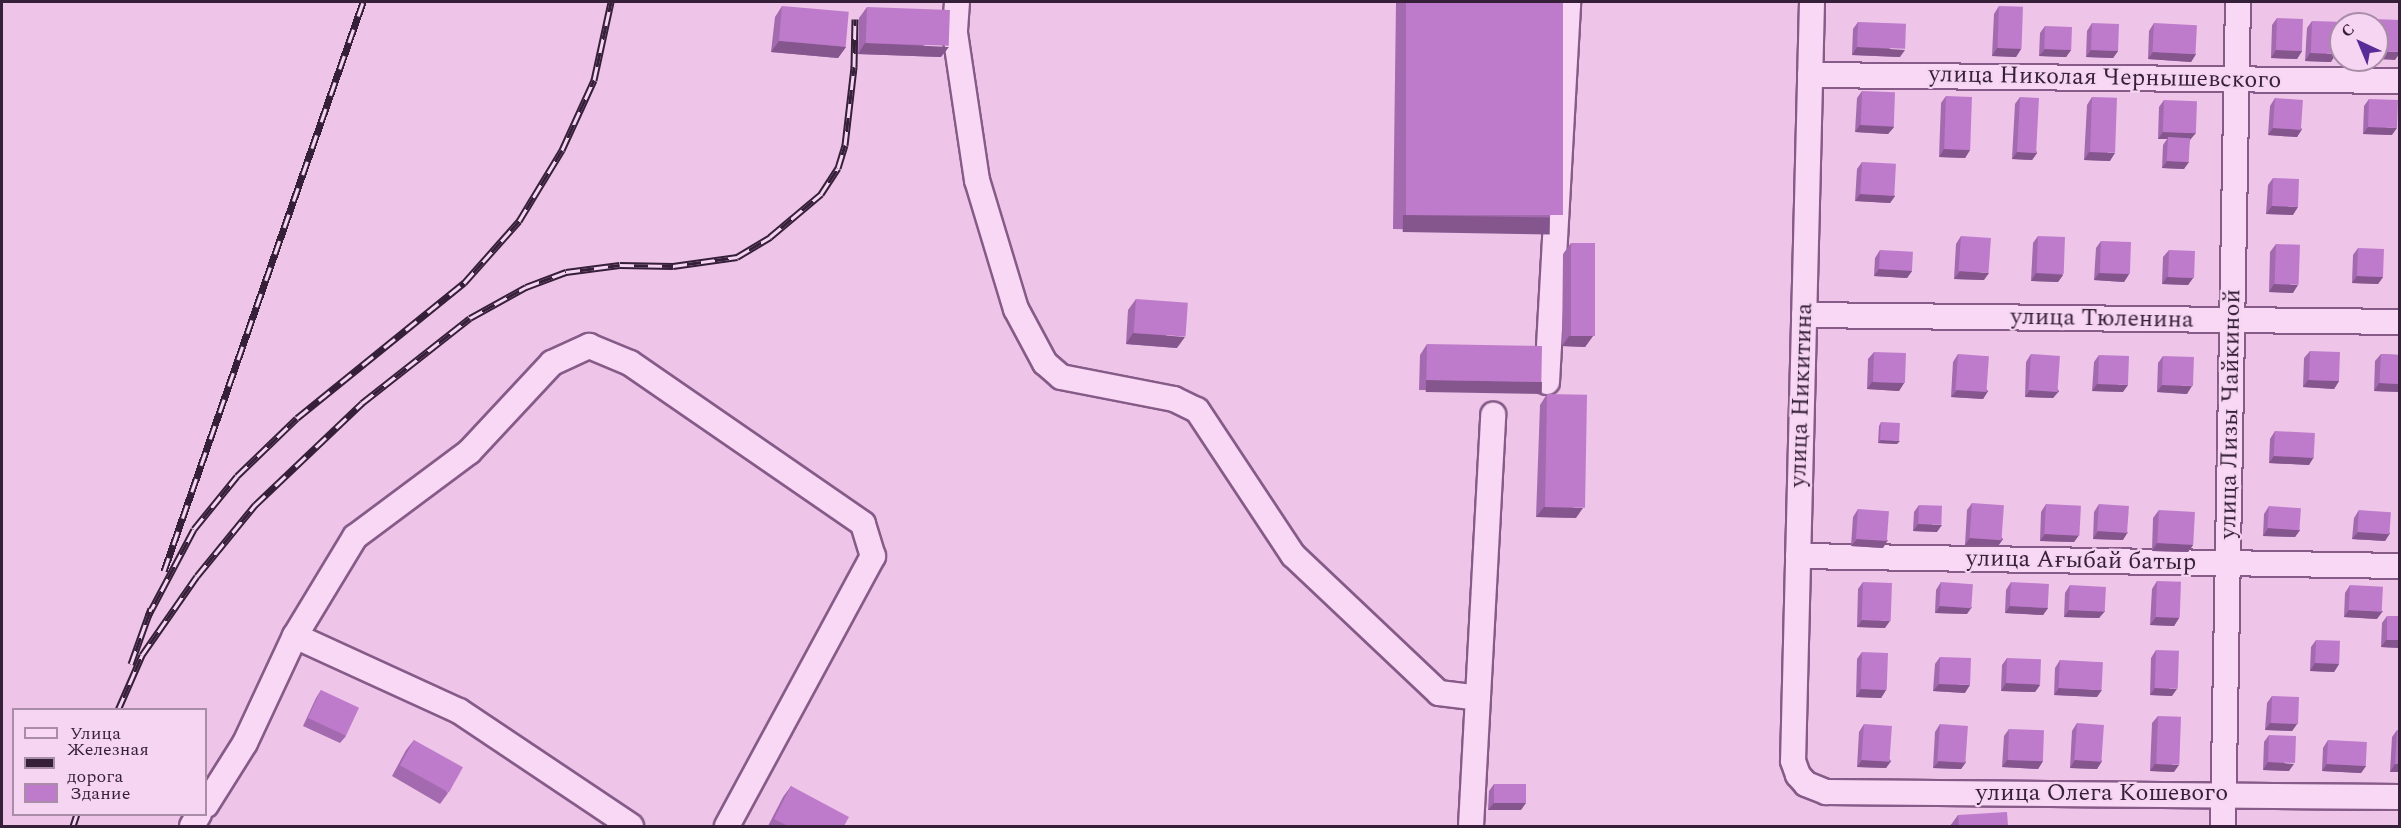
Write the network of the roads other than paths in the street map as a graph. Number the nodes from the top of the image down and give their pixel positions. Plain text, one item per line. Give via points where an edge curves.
1 (957, 2) edge
2 (1568, 2) edge
3 (1812, 2) edge
4 (2238, 2) edge
5 (1810, 75) junction
6 (2236, 79) junction
7 (2400, 81) edge
8 (1804, 315) junction
9 (2232, 320) junction
10 (2400, 322) edge
11 (1547, 382) dead end
12 (1493, 415) dead end
13 (1798, 556) junction
14 (2228, 565) junction
15 (2400, 566) edge
16 (295, 636) junction
17 (1478, 698) junction
18 (1806, 784) joint
19 (2224, 795) junction
20 (2400, 797) edge
21 (207, 803) edge
22 (631, 826) edge
23 (727, 826) edge
24 (1471, 826) edge
25 (2223, 826) edge

1 - 17 street via 955,33 977,180 1016,309 1045,363 1061,377 1174,399 1197,410 1293,555 1439,693 1454,698
2 - 11 street
3 - 5 street, улица Никитина
4 - 6 street, улица Лизы Чайкиной
5 - 6 street, улица Николая Чернышевского
5 - 8 street, улица Никитина
6 - 7 street, улица Николая Чернышевского
6 - 9 street, улица Лизы Чайкиной
8 - 9 street, улица Тюленина
8 - 13 street, улица Никитина
9 - 10 street, улица Тюленина
9 - 14 street, улица Лизы Чайкиной
12 - 17 street
13 - 14 street, улица Ағыбай батыр
13 - 18 street, улица Никитина via 1793,761
14 - 15 street, улица Ағыбай батыр
14 - 19 street, улица Лизы Чайкиной
16 - 21 street via 244,743
16 - 22 street via 459,711
16 - 23 street via 355,537 469,452 552,363 589,346 630,363 863,524 873,556
17 - 24 street
18 - 19 street, улица Олега Кошевого via 1826,792
19 - 20 street, улица Олега Кошевого
19 - 25 street, улица Лизы Чайкиной

